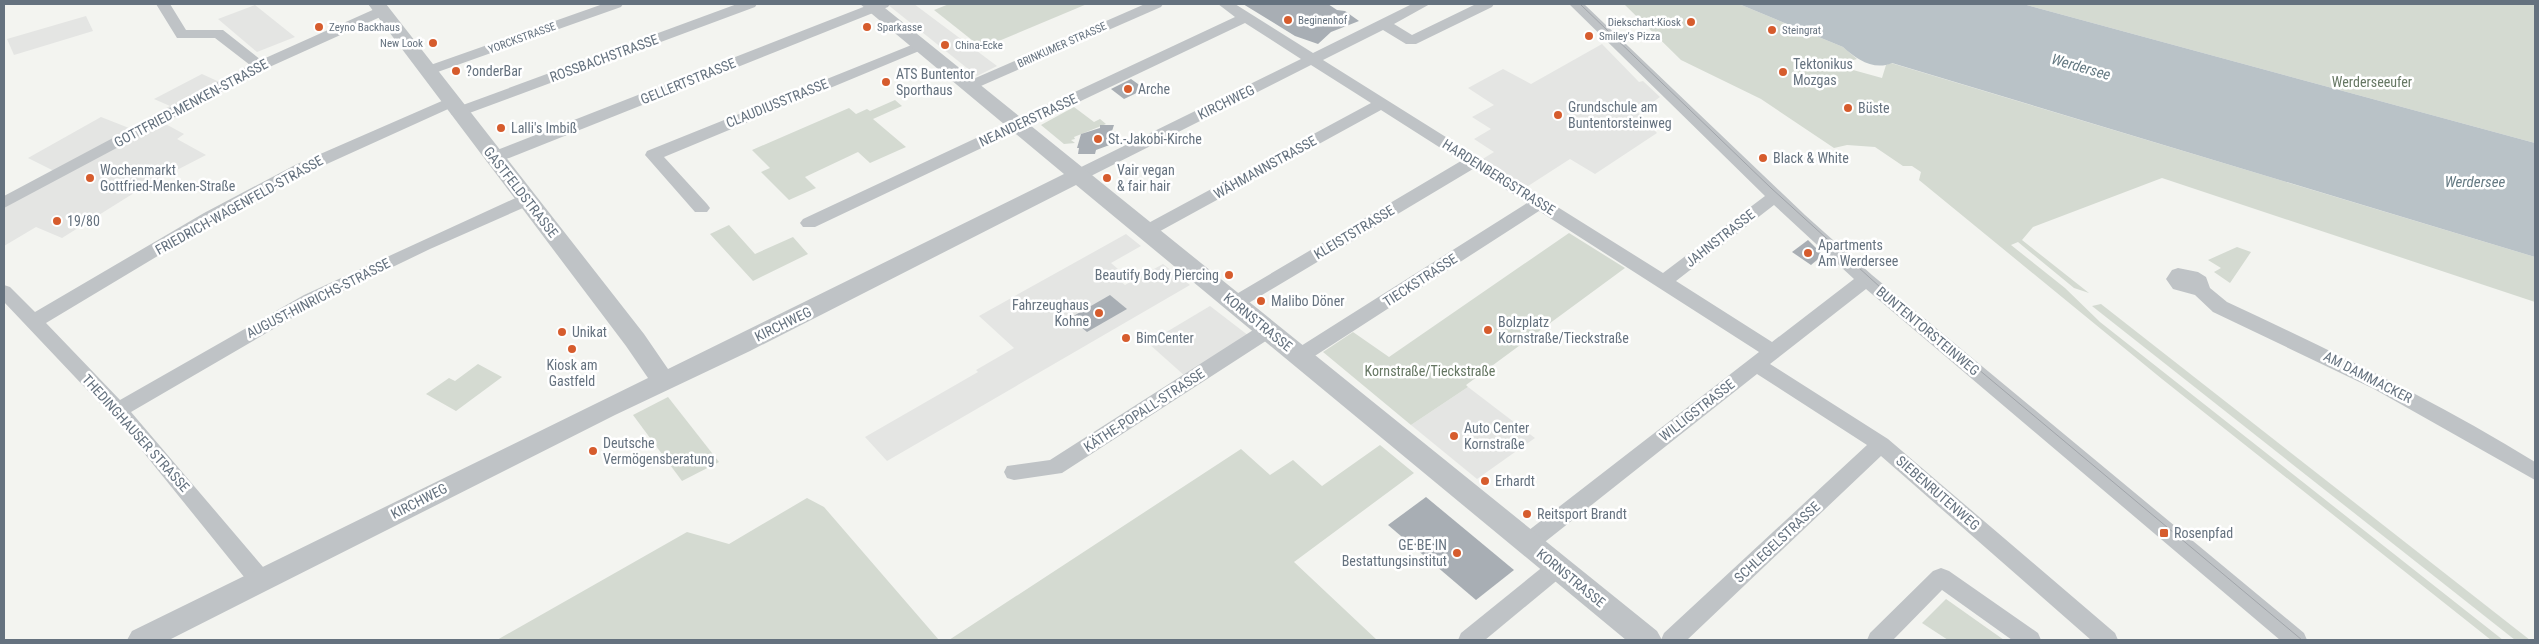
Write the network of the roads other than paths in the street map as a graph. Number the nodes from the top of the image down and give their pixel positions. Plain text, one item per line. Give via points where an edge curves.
1 (163, 4) edge
2 (616, 4) edge
3 (750, 4) edge
4 (1156, 4) edge
5 (1225, 4) edge
6 (1423, 4) edge
7 (1487, 4) edge
8 (1576, 4) edge
9 (875, 5) edge
10 (380, 7) edge
11 (1246, 17) junction
12 (1382, 24) junction
13 (919, 46) junction
14 (1314, 59) junction
15 (260, 66) junction
16 (428, 71) junction
17 (969, 86) junction
18 (1383, 103) junction
19 (455, 107) junction
20 (1018, 125) junction
21 (493, 158) junction
22 (1474, 161) junction
23 (1079, 175) junction
24 (1778, 198) junction
25 (526, 200) junction
26 (1540, 203) junction
27 (4, 204) edge
28 (701, 208) dead end
29 (810, 223) dead end
30 (1147, 231) junction
31 (1866, 279) junction
32 (1663, 282) junction
33 (2198, 289) dead end
34 (4, 290) edge
35 (1235, 303) junction
36 (34, 322) junction
37 (1268, 330) junction
38 (1300, 356) junction
39 (1764, 358) junction
40 (664, 382) junction
41 (118, 410) junction
42 (1881, 444) junction
43 (1014, 472) dead end
44 (2535, 472) edge
45 (1528, 543) junction
46 (1558, 567) junction
47 (261, 581) junction
48 (142, 640) edge
49 (1469, 640) edge
50 (1647, 640) edge
51 (1672, 640) edge
52 (1878, 640) edge
53 (2030, 640) edge
54 (2108, 640) edge
55 (2296, 640) edge

1 - 15 street via 182,35 218,34
2 - 16 street, YORCKSTRASSE
3 - 19 street, ROSSBACHSTRASSE
4 - 17 street, BRINKUMER STRASSE
5 - 11 street, HARDENBERGSTRASSE
6 - 12 street, KIRCHWEG
7 - 12 street via 1411,41
8 - 24 street, BUNTENTORSTEINWEG
9 - 13 street, KORNSTRASSE
9 - 21 street, GELLERTSTRASSE
10 - 15 street, GOTTFRIED-MENKEN-STRASSE
10 - 16 street, GASTFELDSTRASSE
11 - 14 street, HARDENBERGSTRASSE
11 - 20 street, NEANDERSTRASSE
12 - 14 street, KIRCHWEG
13 - 17 street, KORNSTRASSE
13 - 28 street, CLAUDIUSSTRASSE via 653,155
14 - 18 street, HARDENBERGSTRASSE
14 - 23 street, KIRCHWEG
15 - 27 street, GOTTFRIED-MENKEN-STRASSE
16 - 19 street, GASTFELDSTRASSE
17 - 20 street, KORNSTRASSE
18 - 22 street, HARDENBERGSTRASSE
18 - 30 street, WÄHMANNSTRASSE
19 - 21 street, GASTFELDSTRASSE
19 - 36 street, FRIEDRICH-WAGENFELD-STRASSE via 375,134 293,173 210,217
20 - 23 street, KORNSTRASSE
20 - 29 street, NEANDERSTRASSE
21 - 25 street, GASTFELDSTRASSE
22 - 26 street, HARDENBERGSTRASSE
22 - 35 street, KLEISTSTRASSE
23 - 30 street, KORNSTRASSE
23 - 40 street, KIRCHWEG
24 - 31 street, BUNTENTORSTEINWEG
24 - 32 street, JAHNSTRASSE via 1768,201
25 - 40 street, GASTFELDSTRASSE
25 - 41 street, AUGUST-HINRICHS-STRASSE via 312,299
26 - 32 street, HARDENBERGSTRASSE
26 - 38 street, TIECKSTRASSE
30 - 35 street, KORNSTRASSE
31 - 39 street, WILLIGSTRASSE
31 - 55 street, BUNTENTORSTEINWEG
32 - 39 street, HARDENBERGSTRASSE
33 - 44 street, AM DAMMACKER via 2220,307 2397,391 2494,445
34 - 36 street, THEDINGHAUSER STRASSE
35 - 37 street, KORNSTRASSE
36 - 41 street, THEDINGHAUSER STRASSE
37 - 38 street, KORNSTRASSE
37 - 43 street, KÄTHE-POPALL-STRASSE via 1055,467
38 - 45 street, KORNSTRASSE
39 - 42 street, SIEBENRUTENWEG
39 - 45 street, WILLIGSTRASSE
40 - 47 street, KIRCHWEG
41 - 47 street, THEDINGHAUSER STRASSE
42 - 51 street, SCHLEGELSTRASSE
42 - 54 street, SIEBENRUTENWEG
45 - 46 street, KORNSTRASSE
46 - 49 street
46 - 50 street, KORNSTRASSE
47 - 48 street, KIRCHWEG
52 - 53 street via 1941,577

